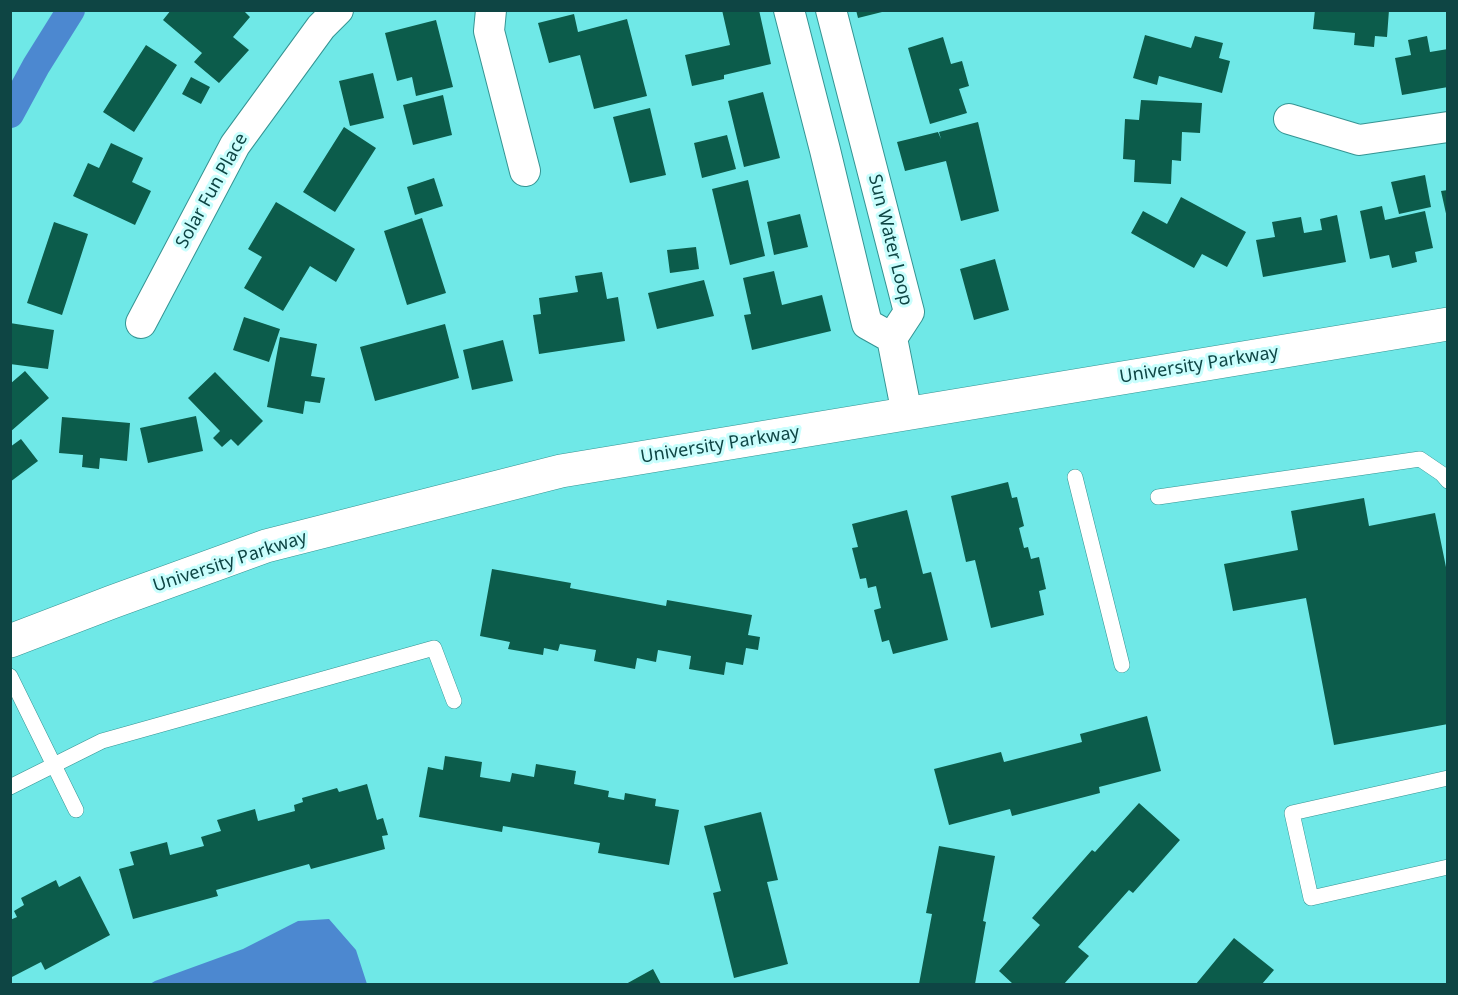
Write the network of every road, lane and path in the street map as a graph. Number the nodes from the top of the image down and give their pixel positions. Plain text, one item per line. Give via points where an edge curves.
1 (338, 10) edge
2 (491, 10) edge
3 (789, 10) edge
4 (831, 10) edge
5 (1289, 118) dead end
6 (1448, 127) edge
7 (865, 138) junction
8 (825, 150) junction
9 (525, 171) dead end
10 (141, 323) dead end
11 (1448, 324) edge
12 (892, 338) junction
13 (907, 414) junction
14 (1075, 477) dead end
15 (1448, 481) edge
16 (1158, 497) dead end
17 (10, 641) edge
18 (1122, 665) dead end
19 (10, 676) edge
20 (454, 701) dead end
21 (54, 765) junction
22 (1448, 778) edge
23 (10, 787) edge
24 (76, 810) dead end
25 (1448, 867) edge

1 - 10 street, Solar Fun Place via 321,27 235,145
2 - 9 street via 489,31
3 - 8 street
4 - 7 street, Sun Water Loop
5 - 6 street via 1359,140
7 - 8 street
7 - 12 street, Sun Water Loop via 909,312
8 - 12 street via 867,324
11 - 13 main road, University Parkway
12 - 13 street
13 - 17 main road, University Parkway via 561,471 266,546
14 - 18 lane
15 - 16 lane via 1420,459
19 - 21 lane
20 - 21 lane via 434,648 102,741
21 - 23 lane
21 - 24 lane
22 - 25 lane via 1292,813 1311,898

